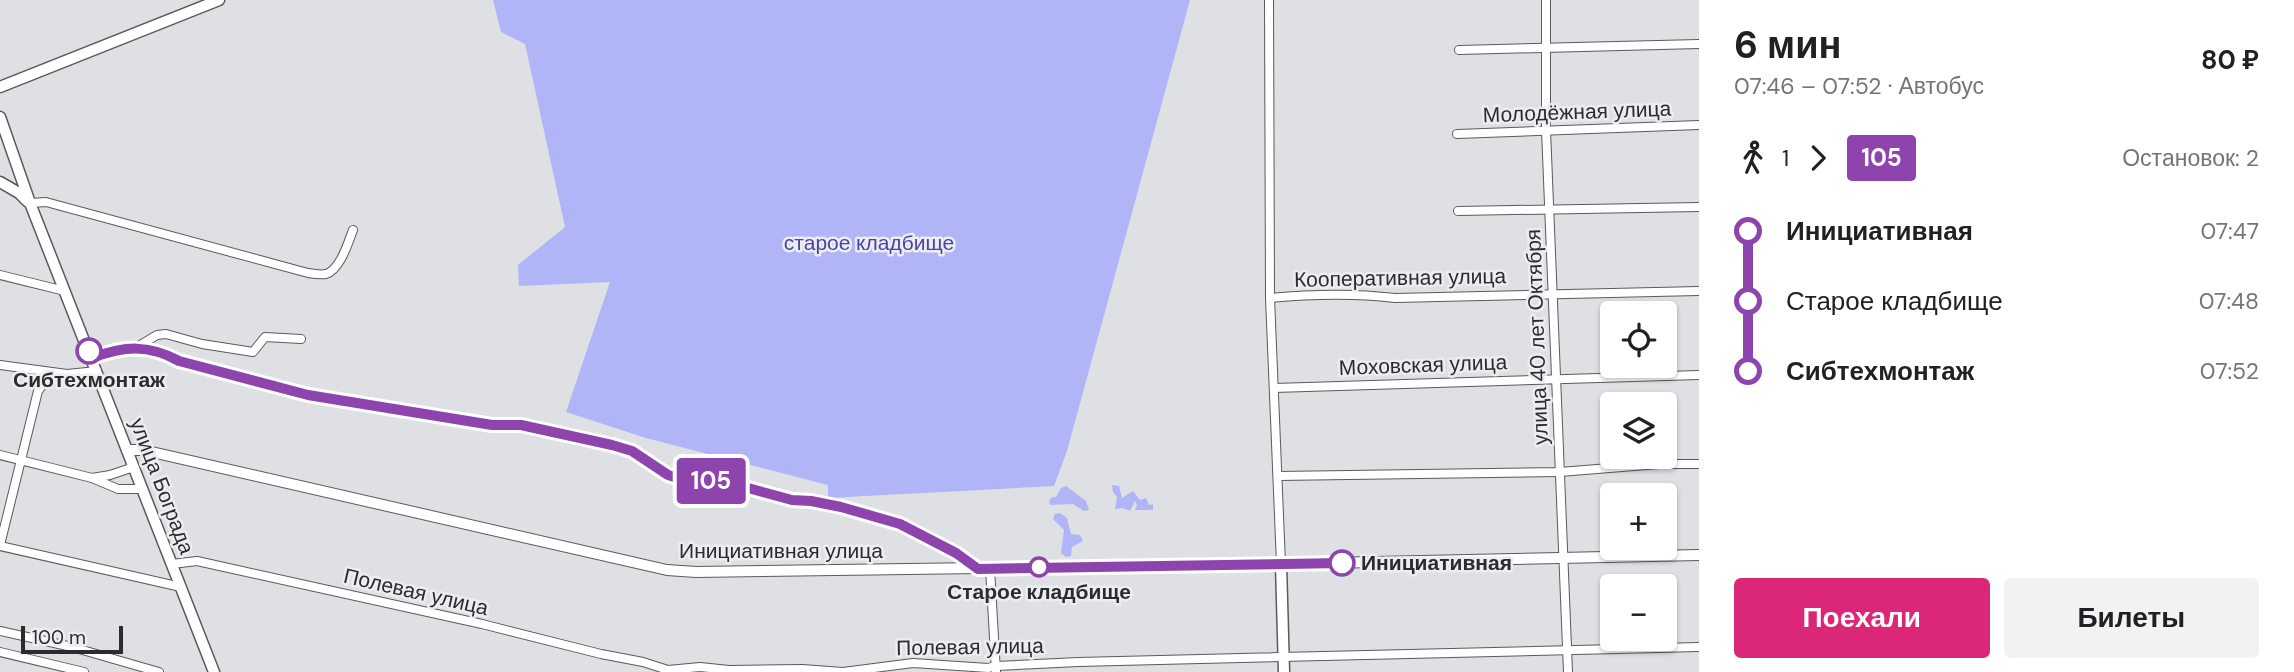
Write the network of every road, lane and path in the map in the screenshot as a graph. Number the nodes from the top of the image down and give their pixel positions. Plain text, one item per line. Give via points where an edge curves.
1 (219, 0) edge
2 (1269, 0) edge
3 (1546, 0) edge
4 (1699, 44) edge
5 (1546, 46) junction
6 (1459, 50) dead end
7 (0, 87) edge
8 (0, 117) edge
9 (1699, 125) edge
10 (1546, 130) junction
11 (1457, 134) dead end
12 (2, 185) edge
13 (30, 204) junction
14 (1699, 207) edge
15 (1458, 211) dead end
16 (1551, 211) junction
17 (353, 230) dead end
18 (0, 275) edge
19 (65, 291) junction
20 (1699, 291) edge
21 (1553, 294) junction
22 (1270, 298) junction
23 (300, 339) dead end
24 (136, 347) junction
25 (92, 358) junction
26 (0, 365) edge
27 (97, 371) junction
28 (67, 374) junction
29 (1699, 375) edge
30 (1555, 379) junction
31 (1274, 388) junction
32 (127, 450) junction
33 (0, 455) edge
34 (22, 460) junction
35 (1699, 464) edge
36 (134, 467) junction
37 (1560, 472) junction
38 (1278, 476) junction
39 (92, 478) junction
40 (143, 489) junction
41 (0, 545) edge
42 (1699, 555) edge
43 (1564, 559) junction
44 (172, 564) junction
45 (1281, 565) junction
46 (990, 568) junction
47 (978, 569) junction
48 (181, 587) junction
49 (0, 631) edge
50 (1699, 647) edge
51 (1567, 649) junction
52 (0, 652) edge
53 (1284, 658) junction
54 (643, 662) junction
55 (996, 669) edge
56 (84, 672) edge
57 (159, 672) edge
58 (214, 672) edge
59 (641, 672) edge
60 (1284, 672) edge
61 (1569, 672) edge

1 - 7 main road
2 - 22 street
3 - 5 street, улица 40 лет Октября
4 - 5 street
5 - 6 street
5 - 10 street, улица 40 лет Октября
8 - 13 main road, улица Бограда
9 - 10 street, Молодёжная улица
10 - 11 street, Молодёжная улица
10 - 16 street, улица 40 лет Октября
12 - 13 main road
13 - 17 street via 46,202 324,275 337,265
13 - 19 main road, улица Бограда
14 - 16 street
15 - 16 street
16 - 21 street, улица 40 лет Октября
18 - 19 street
19 - 25 main road, улица Бограда
20 - 21 street, Кооперативная улица
21 - 22 street, Кооперативная улица
21 - 30 street, улица 40 лет Октября
22 - 31 street
23 - 24 street via 265,337 253,352 166,334
24 - 25 street
24 - 47 street via 308,395 492,425 521,425 612,445 684,480 726,482 900,524
25 - 27 main road, улица Бограда
26 - 28 street
27 - 28 street
27 - 32 main road, улица Бограда
28 - 34 street via 46,381 38,391
29 - 30 street, Моховская улица
30 - 31 street, Моховская улица
30 - 37 street, улица 40 лет Октября
31 - 38 street
32 - 36 main road, улица Бограда
32 - 47 street, Инициативная улица via 667,570
33 - 34 street
34 - 39 street
34 - 41 street
35 - 37 street
36 - 39 street
36 - 40 main road, улица Бограда
37 - 38 street
37 - 43 street, улица 40 лет Октября
38 - 45 street
39 - 40 street via 118,489
40 - 44 main road, улица Бограда
41 - 48 street
42 - 43 street, Инициативная улица
43 - 45 street, Инициативная улица
43 - 51 street, улица 40 лет Октября
44 - 48 main road, улица Бограда
44 - 54 street, Полевая улица via 197,561
45 - 46 street, Инициативная улица
45 - 53 main road
46 - 47 street, Инициативная улица
46 - 55 street
48 - 58 main road, улица Бограда
49 - 57 street
50 - 51 street, Полевая улица
51 - 53 street, Полевая улица
51 - 61 street, улица 40 лет Октября
52 - 56 street
53 - 55 street, Полевая улица
53 - 60 main road
54 - 55 street, Полевая улица via 668,670 843,671 913,663
54 - 59 street

